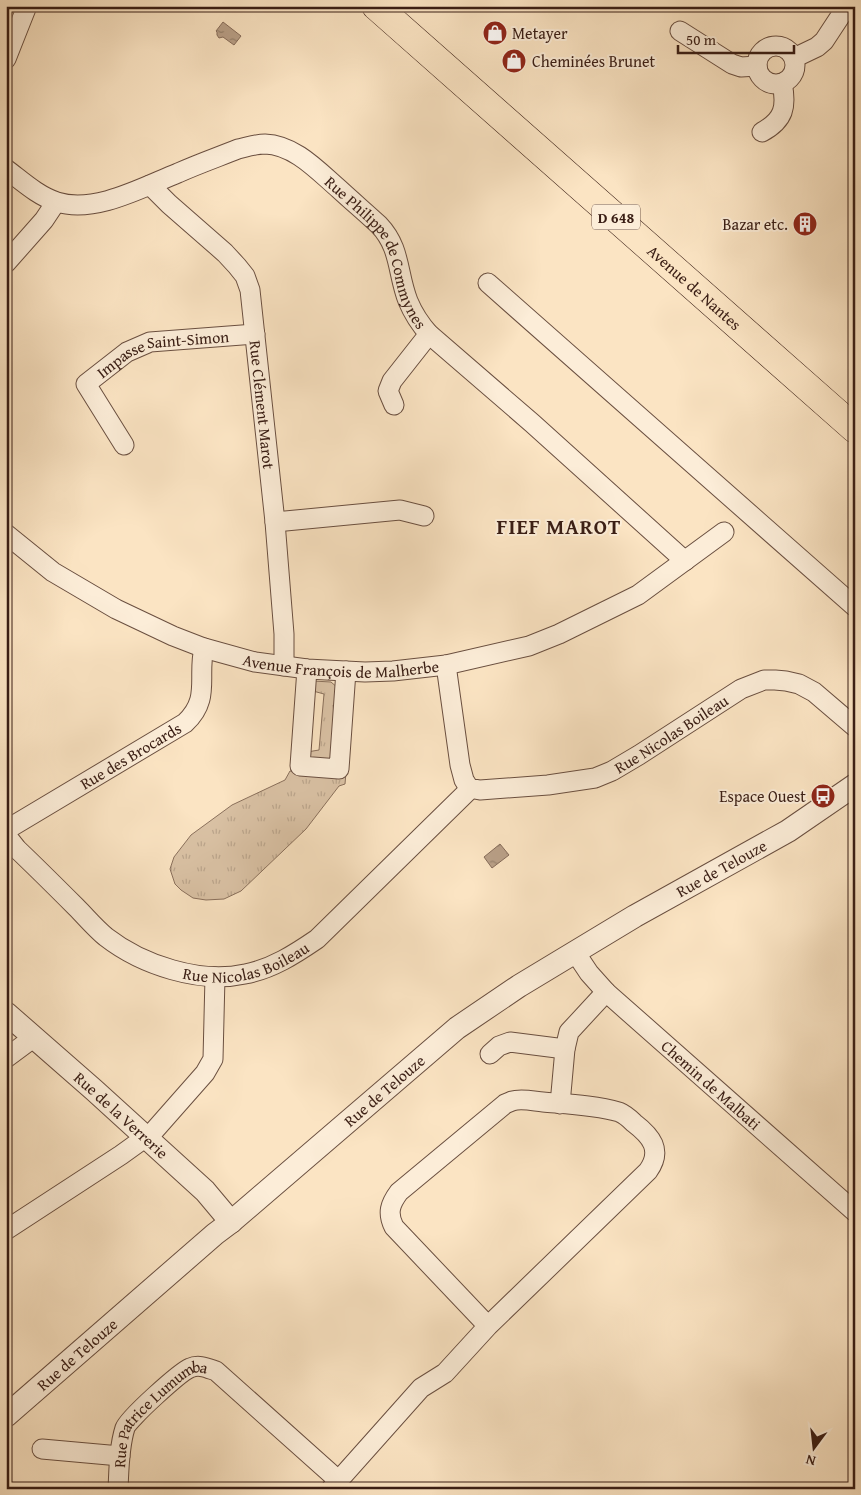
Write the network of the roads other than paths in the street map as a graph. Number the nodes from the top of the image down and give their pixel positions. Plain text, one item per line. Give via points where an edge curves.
1 (27, 6) edge
2 (376, 6) edge
3 (848, 6) edge
4 (680, 31) dead end
5 (794, 58) junction
6 (6, 59) edge
7 (757, 66) junction
8 (782, 83) junction
9 (762, 132) dead end
10 (6, 169) edge
11 (150, 185) junction
12 (56, 202) junction
13 (6, 263) edge
14 (488, 284) dead end
15 (255, 334) junction
16 (429, 334) junction
17 (394, 405) dead end
18 (855, 429) edge
19 (124, 445) dead end
20 (424, 516) dead end
21 (275, 522) junction
22 (724, 532) dead end
23 (6, 534) edge
24 (685, 561) junction
25 (855, 607) edge
26 (204, 648) junction
27 (446, 665) junction
28 (284, 666) junction
29 (307, 669) junction
30 (346, 671) junction
31 (855, 727) edge
32 (855, 785) edge
33 (470, 788) junction
34 (855, 795) edge
35 (801, 822) junction
36 (6, 830) edge
37 (6, 835) edge
38 (575, 952) junction
39 (215, 977) junction
40 (606, 992) junction
41 (6, 1013) edge
42 (33, 1038) junction
43 (565, 1049) junction
44 (490, 1054) dead end
45 (6, 1058) edge
46 (560, 1104) junction
47 (145, 1138) junction
48 (855, 1212) edge
49 (232, 1222) junction
50 (6, 1230) edge
51 (488, 1326) junction
52 (6, 1416) edge
53 (42, 1449) dead end
54 (120, 1456) junction
55 (334, 1484) edge
56 (118, 1489) edge

1 - 6 street
2 - 18 main road, Avenue de Nantes / D 648
3 - 5 street via 824,41
4 - 7 street via 732,64
5 - 7 street via 786,49 775,46 764,51
5 - 8 street via 792,76
7 - 8 street via 765,80
8 - 9 street via 785,100 782,111 772,126
10 - 12 street, Rue Philippe de Commynes
11 - 12 street, Rue Philippe de Commynes via 101,202 70,205
11 - 15 street, Rue Clément Marot via 225,253 245,276 250,290
11 - 16 street, Rue Philippe de Commynes via 252,145 266,144 298,155 388,234 394,245 408,302
12 - 13 street
14 - 25 street
15 - 19 street, Impasse Saint-Simon via 150,342 127,352 86,384
15 - 21 street, Rue Clément Marot
16 - 17 street via 392,381 388,392
16 - 24 street, Rue Philippe de Commynes
20 - 21 street via 400,510
21 - 28 street, Rue Clément Marot
22 - 24 street, Avenue François de Malherbe
23 - 26 street, Avenue François de Malherbe via 53,572 116,609
24 - 27 street, Avenue François de Malherbe via 638,595 559,634 529,646
26 - 28 street, Avenue François de Malherbe via 254,662
26 - 36 street, Rue des Brocards via 201,698 189,719
27 - 30 street, Avenue François de Malherbe via 393,671
27 - 33 street via 460,766
28 - 29 street, Avenue François de Malherbe
29 - 30 street, Avenue François de Malherbe
29 - 30 street via 300,766 339,769
31 - 33 street, Rue Nicolas Boileau via 814,692 799,684 764,680 741,689 639,755 594,778 493,790
32 - 35 street, Rue de Telouze
33 - 39 street, Rue Nicolas Boileau via 317,939 272,966 246,974
34 - 35 street, Rue de Telouze via 821,815
35 - 38 street, Rue de Telouze
37 - 39 street, Rue Nicolas Boileau via 106,936 144,959 165,967
38 - 40 street, Chemin de Malbati
38 - 49 street, Rue de Telouze via 457,1028
39 - 47 street via 214,1052 210,1066
40 - 43 street via 573,1027
40 - 48 street, Chemin de Malbati
41 - 42 street, Rue de la Verrerie
42 - 45 street
42 - 47 street, Rue de la Verrerie
43 - 44 street via 510,1042
43 - 46 street
46 - 51 street via 621,1112 652,1139 652,1165
46 - 51 street via 523,1100 505,1104 399,1192 392,1203 390,1219 394,1226
47 - 49 street, Rue de la Verrerie via 204,1191
47 - 50 street
49 - 52 street, Rue de Telouze
51 - 55 street via 445,1373 421,1388
53 - 54 street
54 - 55 street, Rue Patrice Lumumba via 125,1426 133,1416 184,1372 198,1366 216,1371
54 - 56 street, Rue Patrice Lumumba

